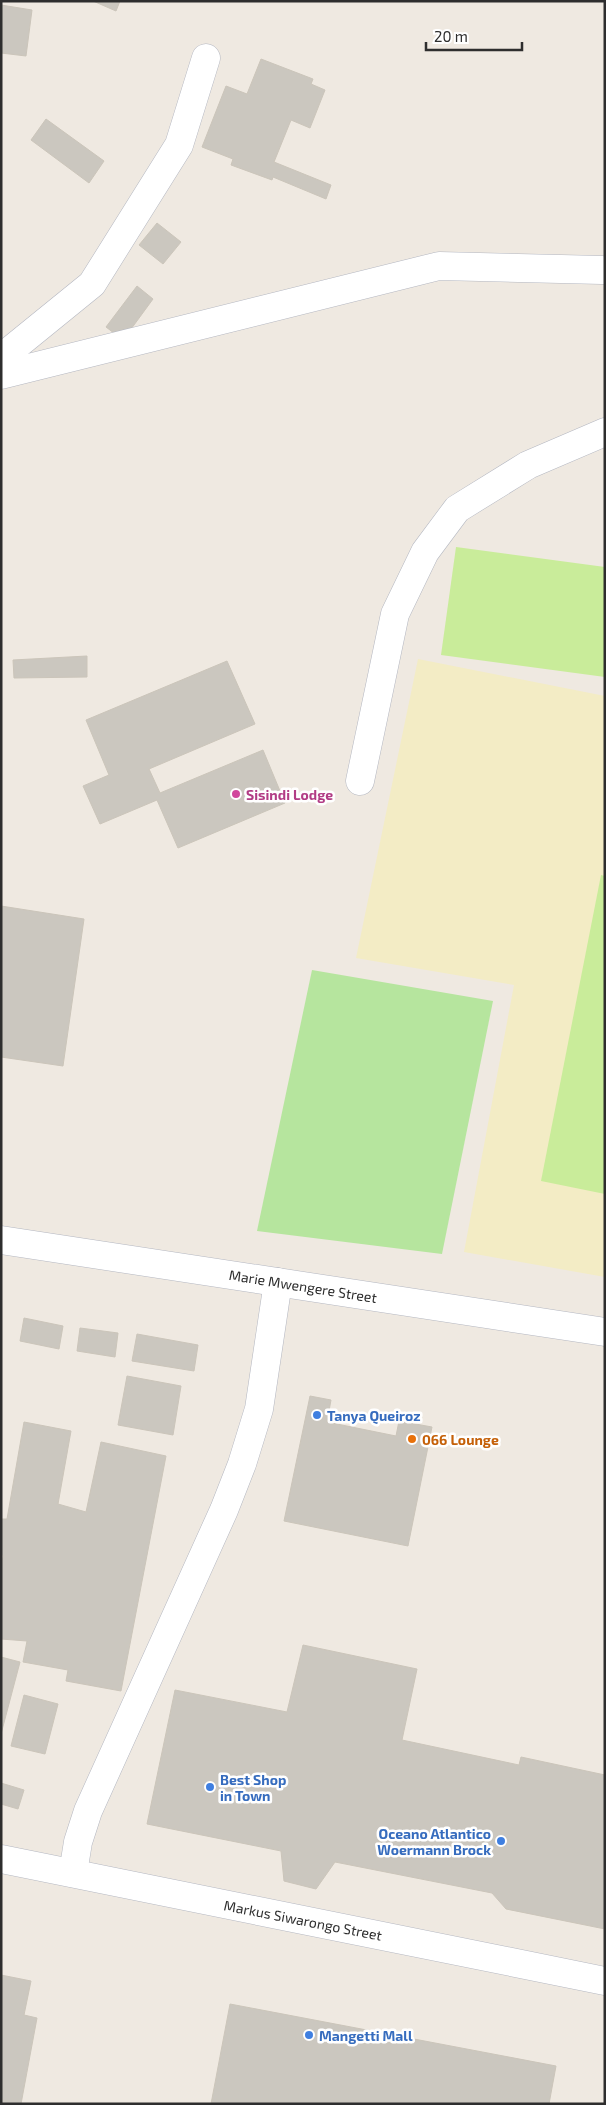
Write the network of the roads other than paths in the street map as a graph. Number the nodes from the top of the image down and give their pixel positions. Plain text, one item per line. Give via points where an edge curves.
1 (206, 58) dead end
2 (602, 270) dead end
3 (1, 358) edge
4 (1, 376) edge
5 (605, 432) edge
6 (360, 781) dead end
7 (1, 1240) edge
8 (278, 1282) junction
9 (605, 1332) edge
10 (1, 1859) edge
11 (73, 1873) junction
12 (605, 1981) edge

1 - 3 street via 179,145 92,284
2 - 4 street via 439,266
5 - 6 street via 528,465 457,509 425,552 396,614
7 - 8 street, Marie Mwengere Street
8 - 9 street, Marie Mwengere Street
8 - 11 street via 259,1410 242,1464 88,1811
10 - 11 street, Markus Siwarongo Street
11 - 12 street, Markus Siwarongo Street

